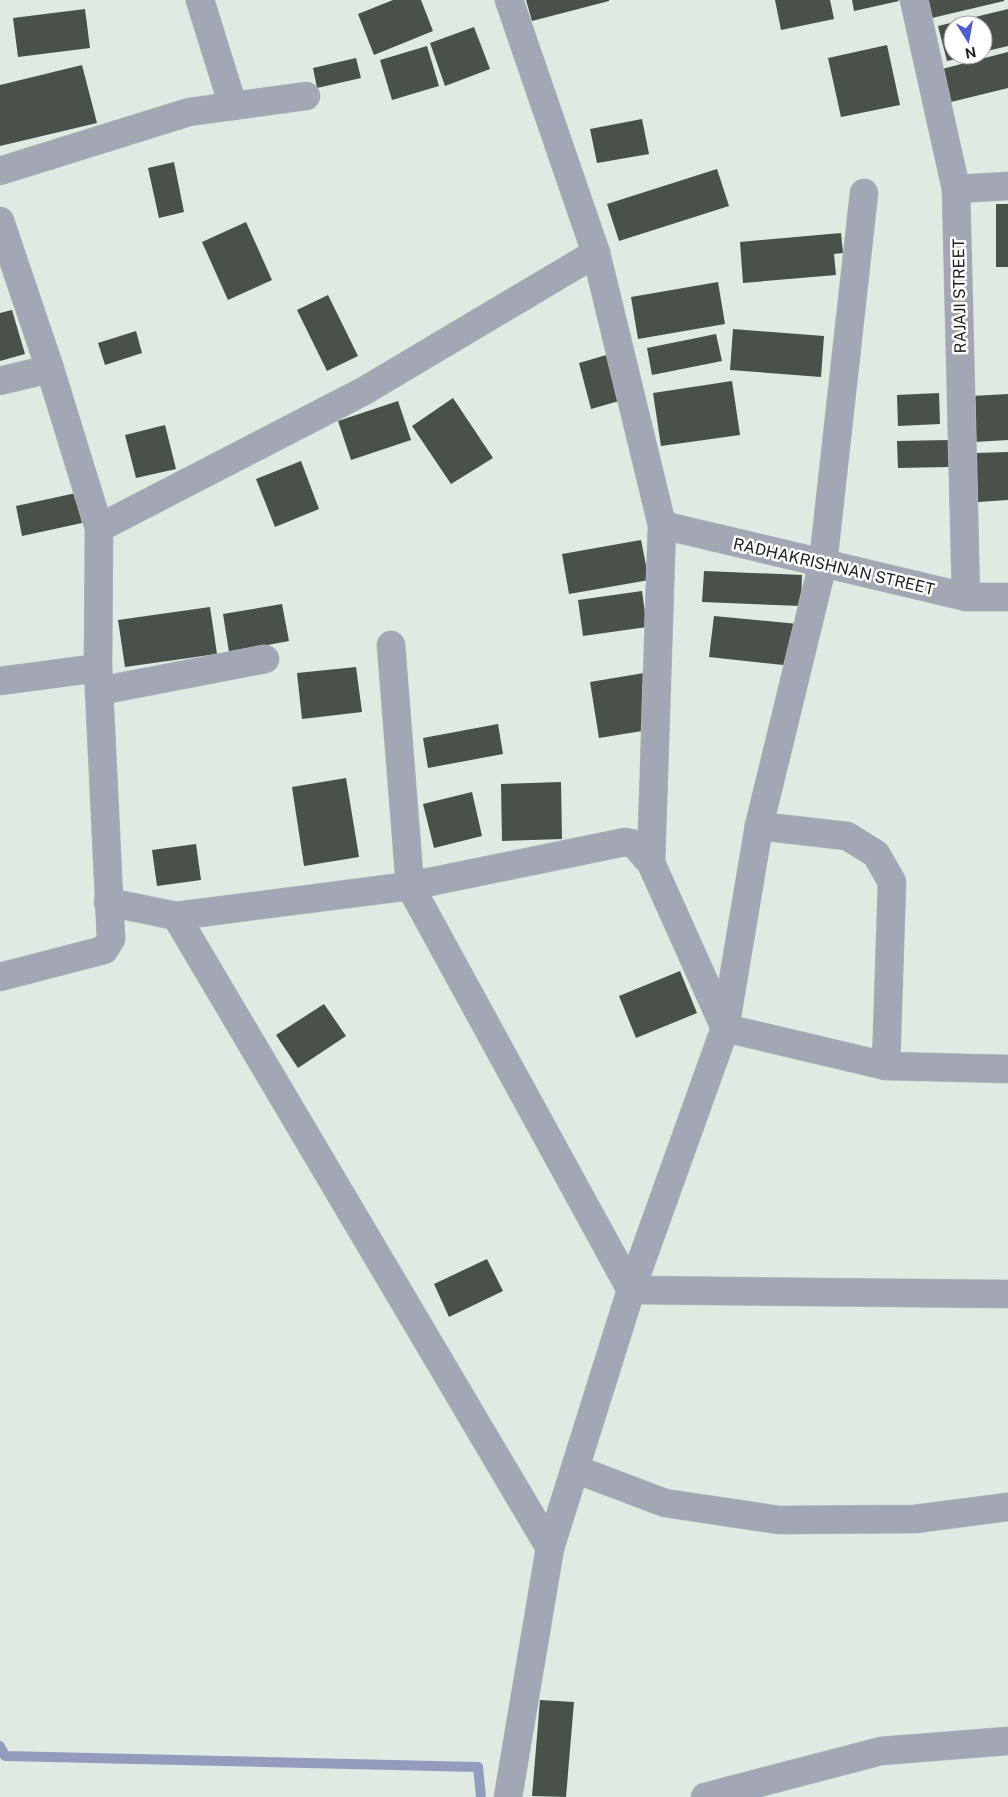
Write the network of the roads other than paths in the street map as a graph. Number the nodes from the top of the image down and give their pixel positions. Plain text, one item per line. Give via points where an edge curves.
1 (200, 0) edge
2 (509, 0) edge
3 (914, 0) edge
4 (306, 96) dead end
5 (233, 106) junction
6 (0, 171) edge
7 (1008, 186) edge
8 (956, 189) junction
9 (864, 193) dead end
10 (0, 221) edge
11 (596, 253) junction
12 (50, 369) junction
13 (0, 381) edge
14 (662, 525) junction
15 (99, 528) junction
16 (823, 563) junction
17 (966, 597) junction
18 (1008, 598) edge
19 (391, 645) dead end
20 (265, 659) dead end
21 (98, 680) junction
22 (0, 681) edge
23 (759, 826) junction
24 (651, 863) junction
25 (410, 886) junction
26 (108, 902) junction
27 (176, 916) junction
28 (0, 977) edge
29 (725, 1028) junction
30 (886, 1066) junction
31 (1008, 1069) edge
32 (631, 1290) junction
33 (1008, 1294) edge
34 (575, 1469) junction
35 (1008, 1507) edge
36 (550, 1548) junction
37 (1008, 1741) edge
38 (508, 1797) edge
39 (705, 1797) edge

1 - 5 street
2 - 11 street
3 - 8 street, RAJAJI STREET
4 - 5 street
5 - 6 street via 189,112
7 - 8 street
8 - 17 street, RAJAJI STREET
9 - 16 street
10 - 12 street
11 - 14 street
11 - 15 street via 364,391
12 - 13 street
12 - 15 street
14 - 16 street, RADHAKRISHNAN STREET
14 - 24 street
15 - 21 street
16 - 17 street, RADHAKRISHNAN STREET
16 - 23 street
17 - 18 street, RADHAKRISHNAN STREET
19 - 25 street
20 - 21 street
21 - 22 street
21 - 26 street
23 - 29 street
23 - 30 street via 847,836 876,854 892,882
24 - 25 street via 634,844 625,842
24 - 29 street
25 - 27 street
25 - 32 street
26 - 27 street
26 - 28 street via 110,939 104,950
27 - 36 street
29 - 30 street
29 - 32 street
30 - 31 street
32 - 33 street
32 - 34 street
34 - 35 street via 665,1503 779,1520 915,1519
34 - 36 street
36 - 38 street
37 - 39 street via 881,1751

